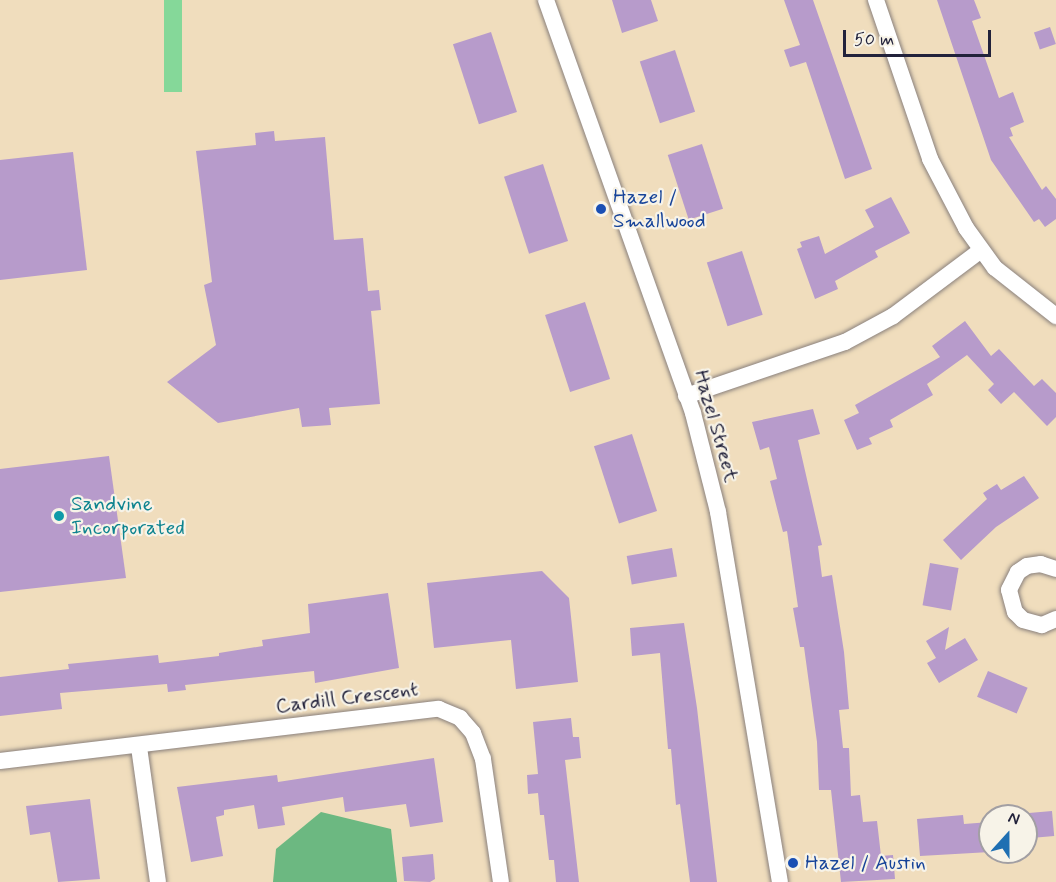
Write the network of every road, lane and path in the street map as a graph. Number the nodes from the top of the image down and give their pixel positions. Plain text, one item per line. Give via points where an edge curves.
1 (546, 0) edge
2 (876, 0) edge
3 (980, 251) junction
4 (1056, 316) edge
5 (686, 396) junction
6 (1056, 569) edge
7 (1056, 619) edge
8 (139, 747) junction
9 (0, 761) edge
10 (158, 882) edge
11 (501, 882) edge
12 (780, 882) edge

1 - 5 street, Hazel Street
2 - 3 street via 930,159
3 - 4 street via 995,268
3 - 5 street via 893,316 845,342
5 - 12 street, Hazel Street via 718,512
6 - 7 street via 1041,564 1027,566 1018,572 1009,590 1015,612 1023,620 1042,624
8 - 9 street, Cardill Crescent
8 - 10 street
8 - 11 street, Cardill Crescent via 439,709 459,718 473,733 483,759

